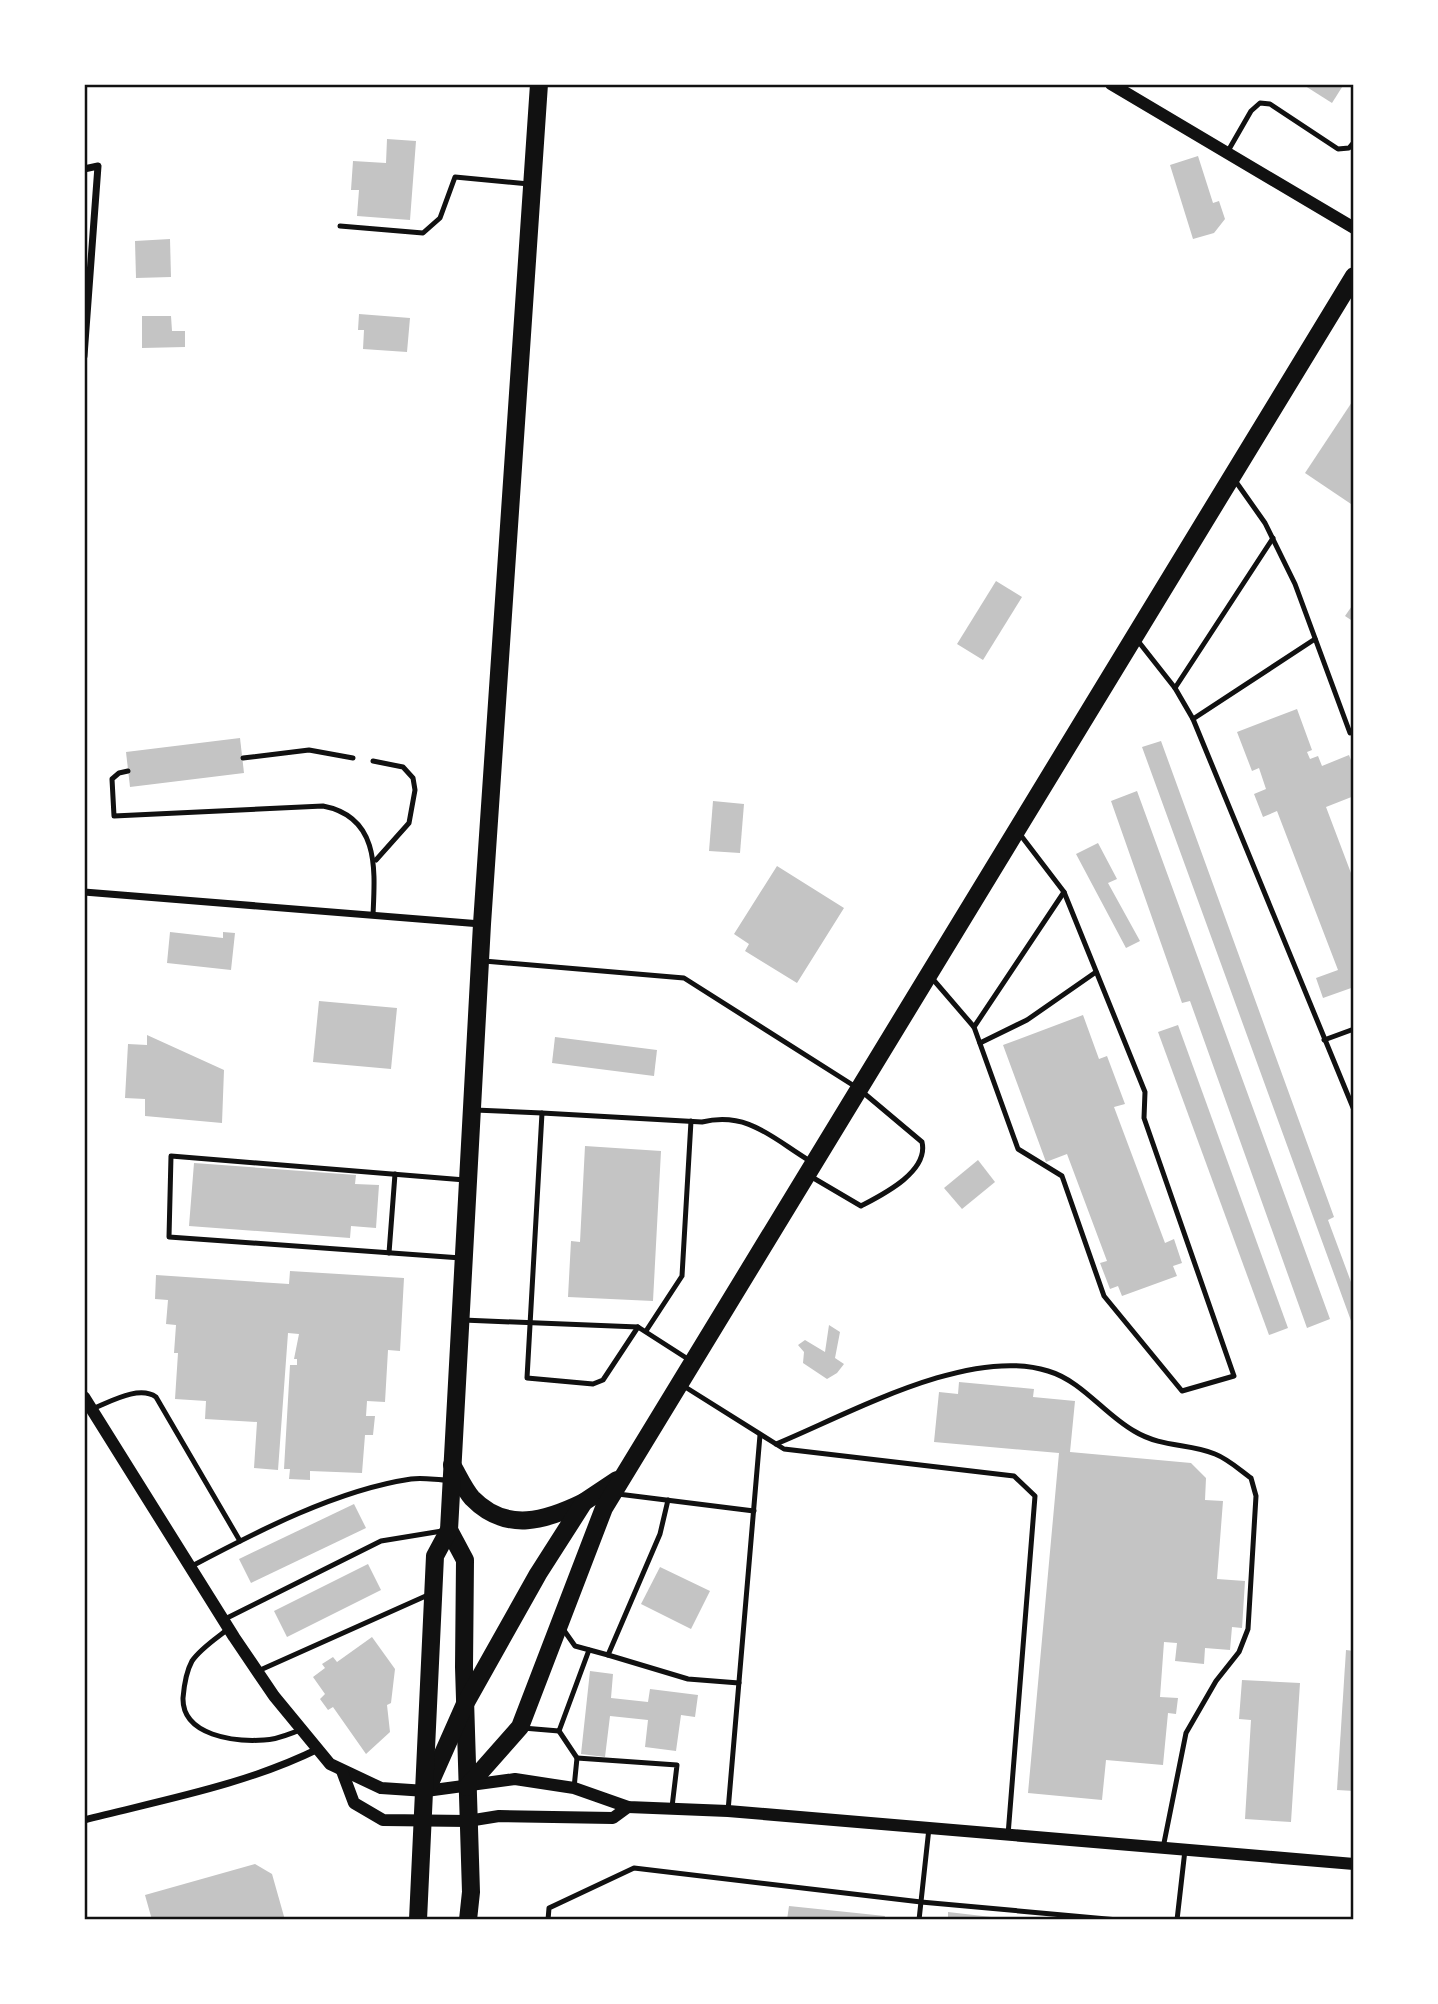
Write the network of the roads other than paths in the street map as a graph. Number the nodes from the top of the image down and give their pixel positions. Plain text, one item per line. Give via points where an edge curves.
1 (539, 84) edge
2 (1111, 84) edge
3 (1354, 142) edge
4 (1227, 152) junction
5 (84, 169) edge
6 (532, 184) junction
7 (340, 226) dead end
8 (1354, 228) edge
9 (1354, 276) edge
10 (84, 356) edge
11 (1232, 477) junction
12 (1273, 538) junction
13 (1134, 637) junction
14 (1315, 639) junction
15 (1175, 688) junction
16 (1193, 719) junction
17 (1350, 733) dead end
18 (243, 758) dead end
19 (353, 758) dead end
20 (373, 761) dead end
21 (128, 772) dead end
22 (1017, 830) junction
23 (376, 860) junction
24 (84, 892) edge
25 (1064, 892) junction
26 (373, 915) junction
27 (482, 924) junction
28 (480, 961) junction
29 (1096, 972) junction
30 (928, 975) junction
31 (974, 1027) junction
32 (1354, 1029) edge
33 (1324, 1040) junction
34 (980, 1043) junction
35 (859, 1089) junction
36 (472, 1110) junction
37 (1354, 1110) edge
38 (542, 1112) junction
39 (691, 1121) junction
40 (811, 1169) junction
41 (395, 1174) junction
42 (468, 1180) junction
43 (388, 1253) junction
44 (464, 1259) junction
45 (460, 1320) junction
46 (529, 1322) junction
47 (638, 1327) junction
48 (646, 1331) junction
49 (693, 1362) junction
50 (679, 1384) junction
51 (84, 1397) edge
52 (92, 1409) junction
53 (760, 1434) junction
54 (776, 1444) junction
55 (452, 1473) junction
56 (623, 1476) junction
57 (613, 1493) junction
58 (668, 1500) junction
59 (584, 1502) junction
60 (754, 1511) junction
61 (449, 1530) junction
62 (240, 1541) junction
63 (189, 1568) junction
64 (434, 1592) junction
65 (226, 1624) junction
66 (560, 1626) junction
67 (589, 1650) junction
68 (608, 1655) junction
69 (258, 1672) junction
70 (739, 1683) junction
71 (465, 1704) junction
72 (520, 1727) junction
73 (302, 1730) junction
74 (559, 1731) junction
75 (318, 1749) junction
76 (577, 1758) junction
77 (342, 1771) junction
78 (467, 1787) junction
79 (574, 1788) junction
80 (426, 1791) junction
81 (628, 1808) junction
82 (672, 1810) junction
83 (728, 1811) junction
84 (84, 1820) edge
85 (425, 1821) junction
86 (468, 1821) junction
87 (929, 1828) junction
88 (1008, 1835) junction
89 (1163, 1848) junction
90 (1185, 1850) junction
91 (1354, 1864) edge
92 (921, 1902) junction
93 (418, 1920) edge
94 (468, 1920) edge
95 (548, 1920) edge
96 (919, 1920) edge
97 (1118, 1920) edge
98 (1177, 1920) edge

1 - 6 main road
2 - 4 street
3 - 4 lane via 1338,149 1270,104 1260,103
4 - 8 street
5 - 10 street via 98,166
6 - 7 lane via 455,177 440,218 423,233
6 - 27 main road
9 - 11 main road
11 - 12 lane
11 - 13 main road
12 - 14 lane
12 - 15 lane
13 - 15 lane
13 - 22 main road
14 - 16 lane
14 - 17 lane
15 - 16 lane
16 - 33 lane
18 - 19 lane via 309,750
20 - 23 lane via 403,767 413,778 415,790 409,823
21 - 23 lane via 118,772 112,779 114,816 341,810 357,821
22 - 25 lane
22 - 30 main road
23 - 26 lane
24 - 26 street
25 - 29 lane
25 - 31 lane
26 - 27 street
27 - 28 main road
28 - 35 lane via 684,978
28 - 36 main road
29 - 34 lane via 1027,1020
29 - 34 lane via 1146,1092 1144,1118 1234,1376 1182,1391 1104,1296 1062,1176 1018,1149
30 - 31 lane
30 - 35 main road
31 - 34 lane
32 - 33 lane
33 - 37 lane
35 - 40 main road
35 - 40 lane via 922,1142 922,1157 897,1188 861,1206
36 - 38 lane
36 - 42 main road
38 - 39 lane
38 - 46 lane
39 - 40 lane via 740,1119
39 - 48 lane via 682,1276
40 - 49 main road
41 - 42 lane
41 - 43 lane
41 - 43 lane via 171,1156 169,1237
42 - 44 main road
43 - 44 lane
44 - 45 main road
45 - 46 lane
45 - 55 main road
46 - 47 lane
46 - 47 lane via 527,1378 593,1384 603,1380
47 - 48 lane
48 - 49 lane
49 - 50 main road
50 - 53 lane
50 - 56 main road
51 - 52 street
52 - 62 lane via 139,1393 156,1396
52 - 63 street
53 - 54 lane
53 - 60 lane
54 - 88 lane via 784,1449 1014,1476 1035,1496
54 - 89 lane via 909,1388 971,1368 1022,1365 1049,1371 1080,1388 1133,1431 1164,1445 1215,1454 1251,1478 1256,1496 1248,1629 1186,1733
55 - 59 main road via 472,1498 521,1522 551,1518
55 - 61 main road
55 - 62 lane via 368,1490
56 - 57 main road
56 - 59 main road
57 - 58 lane
57 - 66 main road
58 - 60 lane
58 - 68 lane via 660,1534
59 - 71 main road
60 - 70 lane
61 - 64 main road via 435,1556
61 - 65 lane via 381,1541
61 - 71 main road via 465,1560
62 - 63 lane
63 - 65 street
64 - 69 lane
64 - 80 main road
65 - 69 street
65 - 73 lane via 192,1661 184,1683 183,1707 188,1717 198,1728 239,1741 267,1740
66 - 67 lane via 575,1646
66 - 72 main road
67 - 68 lane
67 - 74 lane
68 - 70 lane via 688,1679
69 - 73 street
70 - 83 lane
71 - 78 main road
71 - 80 main road
72 - 74 lane
72 - 78 main road
73 - 75 street
74 - 76 lane
75 - 77 street
75 - 84 street via 228,1783
76 - 79 lane
76 - 82 lane via 677,1765
77 - 80 street via 381,1788
77 - 85 street via 354,1803 383,1820
78 - 79 street via 516,1779
78 - 80 street
78 - 86 main road
79 - 81 street
80 - 85 main road
81 - 82 street
81 - 86 street via 613,1818 499,1816
82 - 83 street
83 - 87 street
85 - 86 street
85 - 93 main road
86 - 94 main road
87 - 88 street
87 - 92 lane
88 - 89 street
89 - 90 street
90 - 91 street
90 - 98 lane
92 - 95 lane via 634,1868 549,1908
92 - 96 lane
92 - 97 lane

